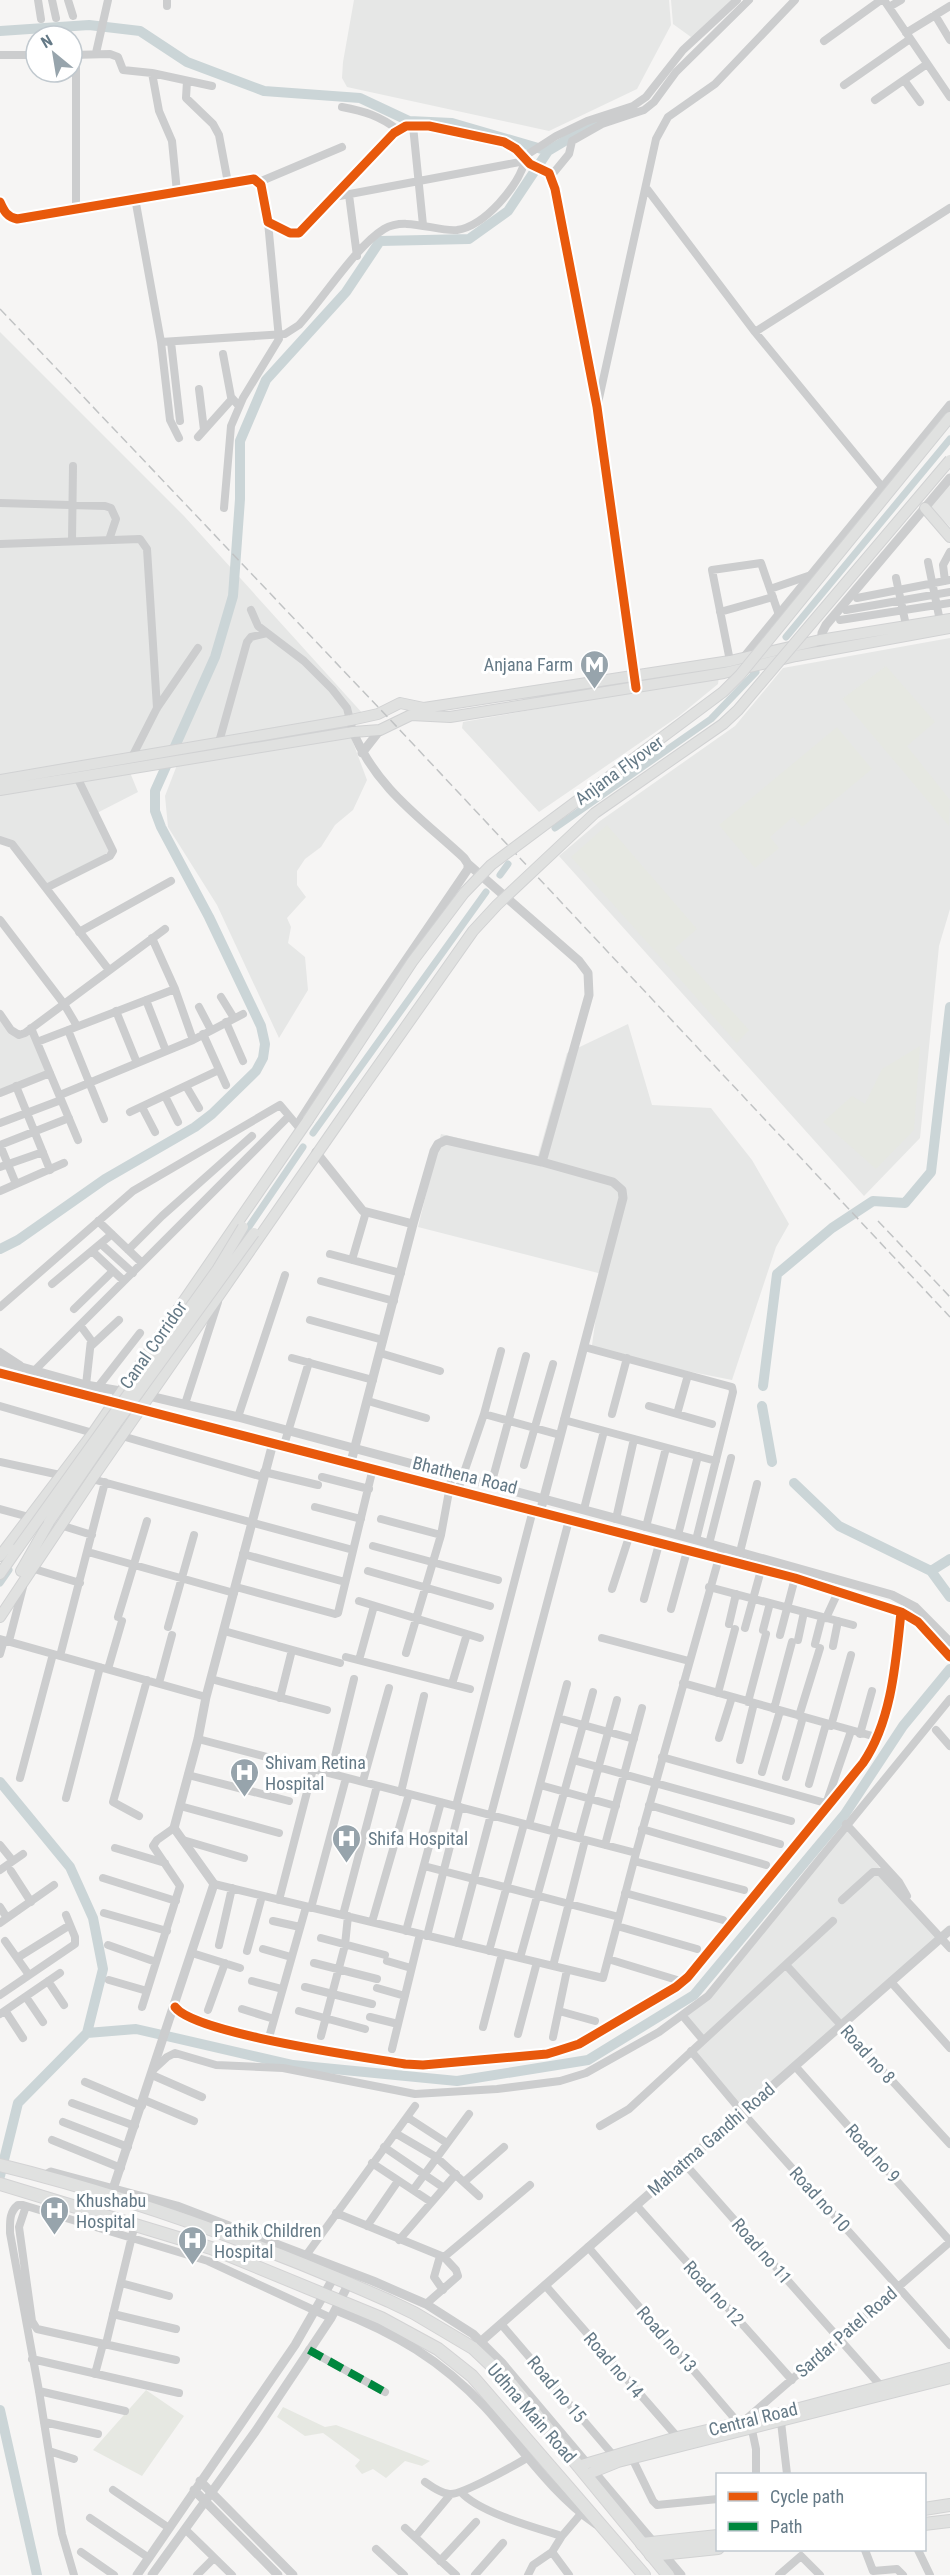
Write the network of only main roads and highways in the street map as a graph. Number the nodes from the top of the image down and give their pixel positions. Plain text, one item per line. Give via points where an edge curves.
1 (950, 417) edge
2 (950, 460) edge
3 (925, 508) road end
4 (950, 537) edge
5 (945, 620) edge
6 (950, 628) edge
7 (907, 630) junction
8 (821, 645) junction
9 (732, 666) junction
10 (635, 682) junction
11 (190, 752) junction
12 (136, 760) junction
13 (0, 780) edge
14 (0, 790) edge
15 (302, 1131) joint
16 (294, 1142) junction
17 (314, 1156) junction
18 (55, 1523) junction
19 (0, 1556) edge
20 (0, 1574) edge
21 (0, 1603) edge
22 (0, 1617) edge
23 (0, 2165) edge
24 (0, 2184) edge
25 (950, 2368) edge
26 (950, 2378) edge
27 (881, 2391) junction
28 (680, 2441) junction
29 (586, 2468) junction
30 (565, 2484) junction
31 (950, 2505) edge
32 (926, 2509) edge
33 (950, 2521) edge
34 (926, 2524) edge
35 (716, 2536) edge
36 (716, 2548) edge
37 (652, 2549) junction
38 (644, 2575) edge
39 (668, 2575) edge

1 - 15 main road, Anjana Flyover, bridge via 723,692 476,879 412,962
2 - 17 main road, Anjana Flyover, bridge via 738,710 587,820 473,931
3 - 4 main road
5 - 7 main road
6 - 7 main road
7 - 8 main road
8 - 9 main road
8 - 9 main road via 743,657
9 - 10 main road
10 - 11 main road via 450,717 411,716 380,730
10 - 11 main road via 424,708 400,703 378,714 219,742
11 - 12 main road
12 - 13 main road
12 - 14 main road via 77,777
15 - 16 main road, Canal Corridor
16 - 19 main road, Canal Corridor via 93,1432
16 - 20 main road, bridge via 285,1166 217,1269
17 - 18 main road via 92,1479
17 - 18 main road, bridge via 297,1173 118,1421
18 - 21 main road
18 - 22 main road
23 - 29 main road, Udhna Main Road via 112,2192 216,2230 350,2283 476,2345
24 - 30 main road via 133,2230 211,2248 325,2296 335,2310 381,2318 447,2356 472,2376
25 - 27 main road, Central Road
26 - 27 main road, Central Road
27 - 28 main road, Central Road
28 - 29 main road, Central Road via 632,2458
28 - 29 main road, Central Road via 613,2455
29 - 30 main road
29 - 37 main road, Udhna Main Road
30 - 38 main road via 584,2511 612,2536
31 - 32 main road
33 - 34 main road
35 - 37 main road
36 - 37 main road
37 - 39 main road, Udhna Main Road

